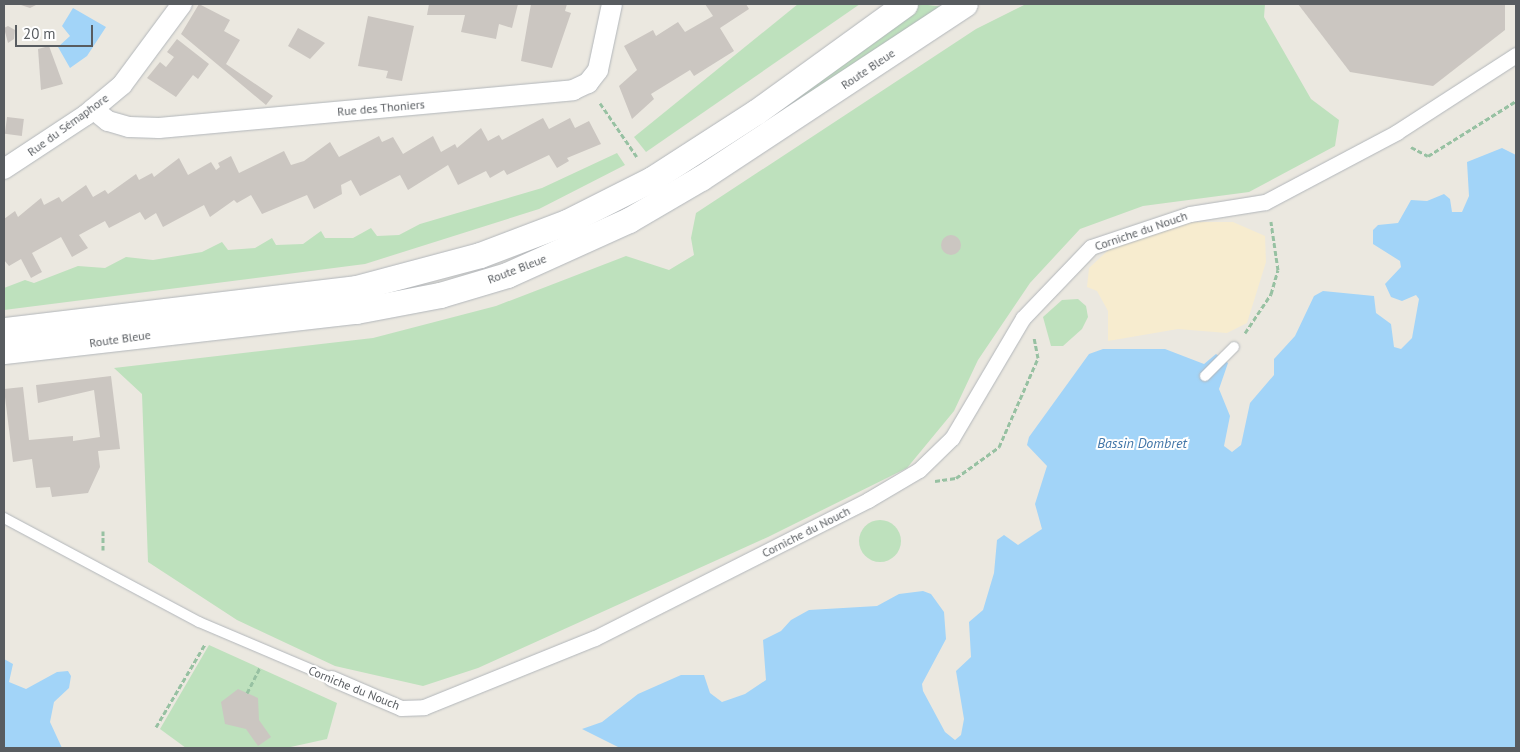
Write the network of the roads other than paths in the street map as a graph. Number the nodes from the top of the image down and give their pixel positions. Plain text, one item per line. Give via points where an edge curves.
1 (182, 4) edge
2 (612, 4) edge
3 (904, 4) edge
4 (965, 4) edge
5 (1516, 55) edge
6 (93, 109) junction
7 (4, 169) edge
8 (4, 330) edge
9 (1234, 347) road end
10 (4, 351) edge
11 (1205, 376) dead end
12 (4, 518) edge
13 (331, 678) joint

1 - 6 street, Rue du Sémaphore via 122,85
2 - 6 street, Rue des Thoniers via 598,70 588,83 573,90 159,128 129,127 108,121
3 - 8 street, Route Bleue via 756,112 652,179 575,218 480,255 356,288
4 - 10 street, Route Bleue via 701,178 629,220 506,275 440,295 356,311
5 - 13 street, Corniche du Nouch via 1397,132 1265,202 1190,214 1091,247 1023,318 952,438 919,470 595,638 424,707 401,708
6 - 7 street, Rue du Sémaphore
9 - 11 lane
12 - 13 lane, Corniche du Nouch via 214,628

